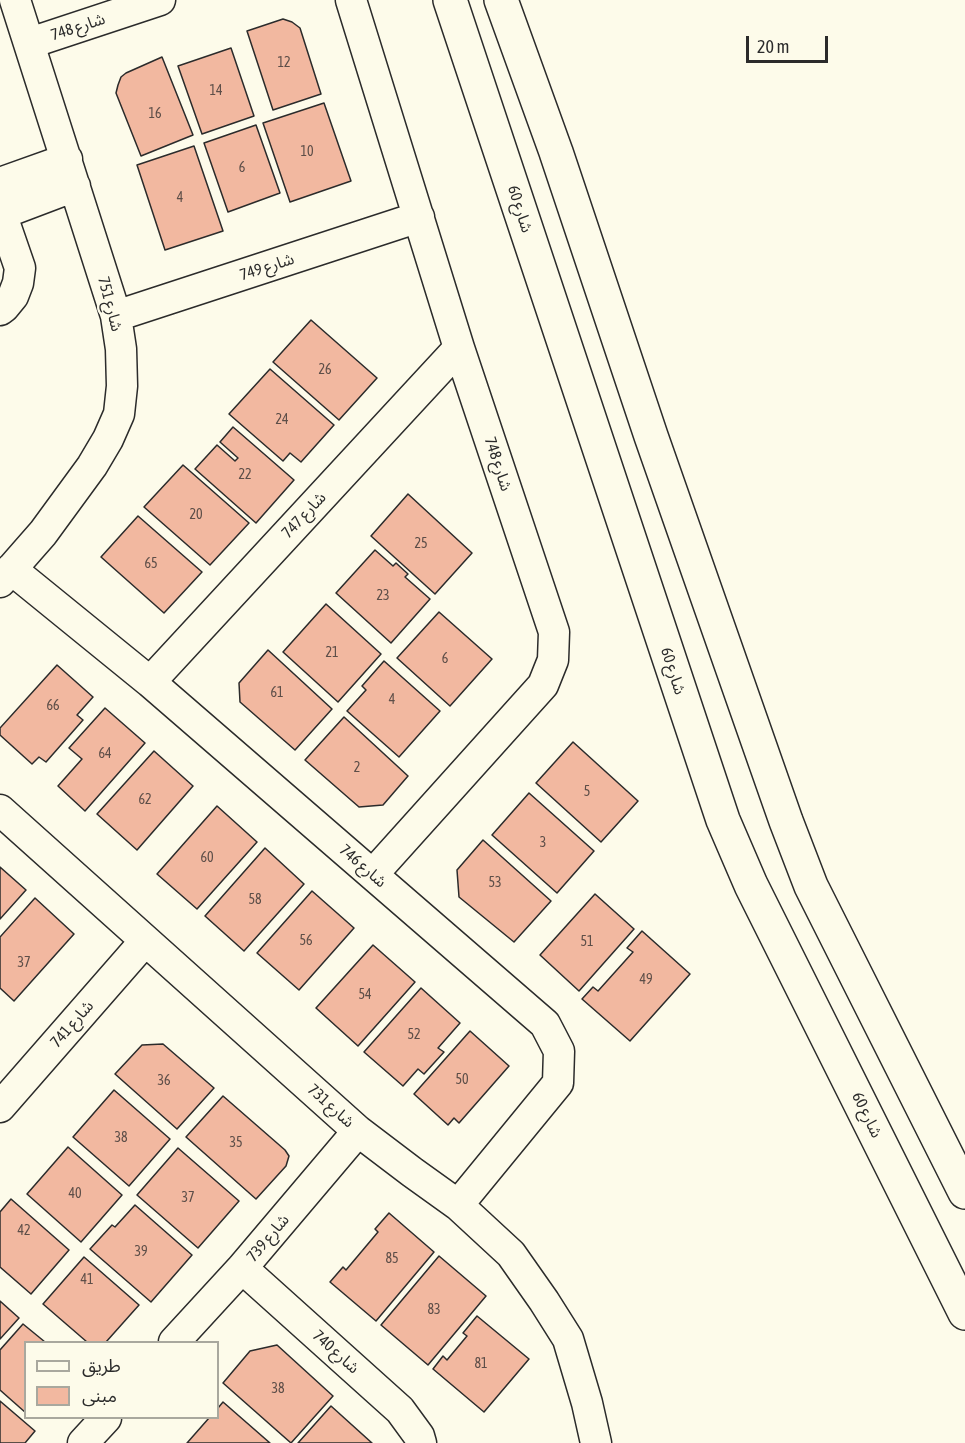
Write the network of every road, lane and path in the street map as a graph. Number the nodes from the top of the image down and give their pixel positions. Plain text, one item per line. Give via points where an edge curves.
1 (15, 0) edge
2 (160, 0) edge
3 (351, 0) edge
4 (450, 0) edge
5 (501, 0) edge
6 (30, 43) junction
7 (71, 172) junction
8 (0, 183) edge
9 (1, 212) edge
10 (418, 218) junction
11 (0, 310) edge
12 (116, 316) junction
13 (459, 348) junction
14 (6, 575) edge
15 (150, 682) junction
16 (0, 810) edge
17 (373, 874) junction
18 (145, 941) junction
19 (5, 1090) edge
20 (358, 1131) junction
21 (965, 1192) edge
22 (458, 1205) junction
23 (242, 1268) junction
24 (965, 1313) edge
25 (175, 1341) edge
26 (105, 1419) edge
27 (83, 1443) edge
28 (420, 1443) edge
29 (596, 1443) edge

1 - 6 street, شارع 751
2 - 6 street, شارع 748
3 - 10 street, شارع 748
4 - 24 main road, شارع 60 via 723,820 751,885
5 - 21 main road via 811,886
6 - 7 street, شارع 751
7 - 8 street
7 - 9 street
7 - 12 street, شارع 751
9 - 11 street via 20,268 13,296
10 - 12 street, شارع 749
10 - 13 street, شارع 748
12 - 14 street, شارع 751 via 122,386 119,414 108,439 70,497
13 - 15 street, شارع 747
13 - 17 street, شارع 748 via 554,632 553,660 543,685
14 - 15 street, شارع 746
15 - 17 street, شارع 746
16 - 18 street, شارع 731
17 - 22 street, شارع 746 via 545,1024 559,1051 558,1083
18 - 19 street, شارع 741
18 - 20 street, شارع 731
20 - 22 street, شارع 731
20 - 23 street, شارع 739
22 - 29 street, شارع 731 via 511,1254 568,1339
23 - 25 street, شارع 739
23 - 28 street, شارع 740 via 400,1410
26 - 27 street

